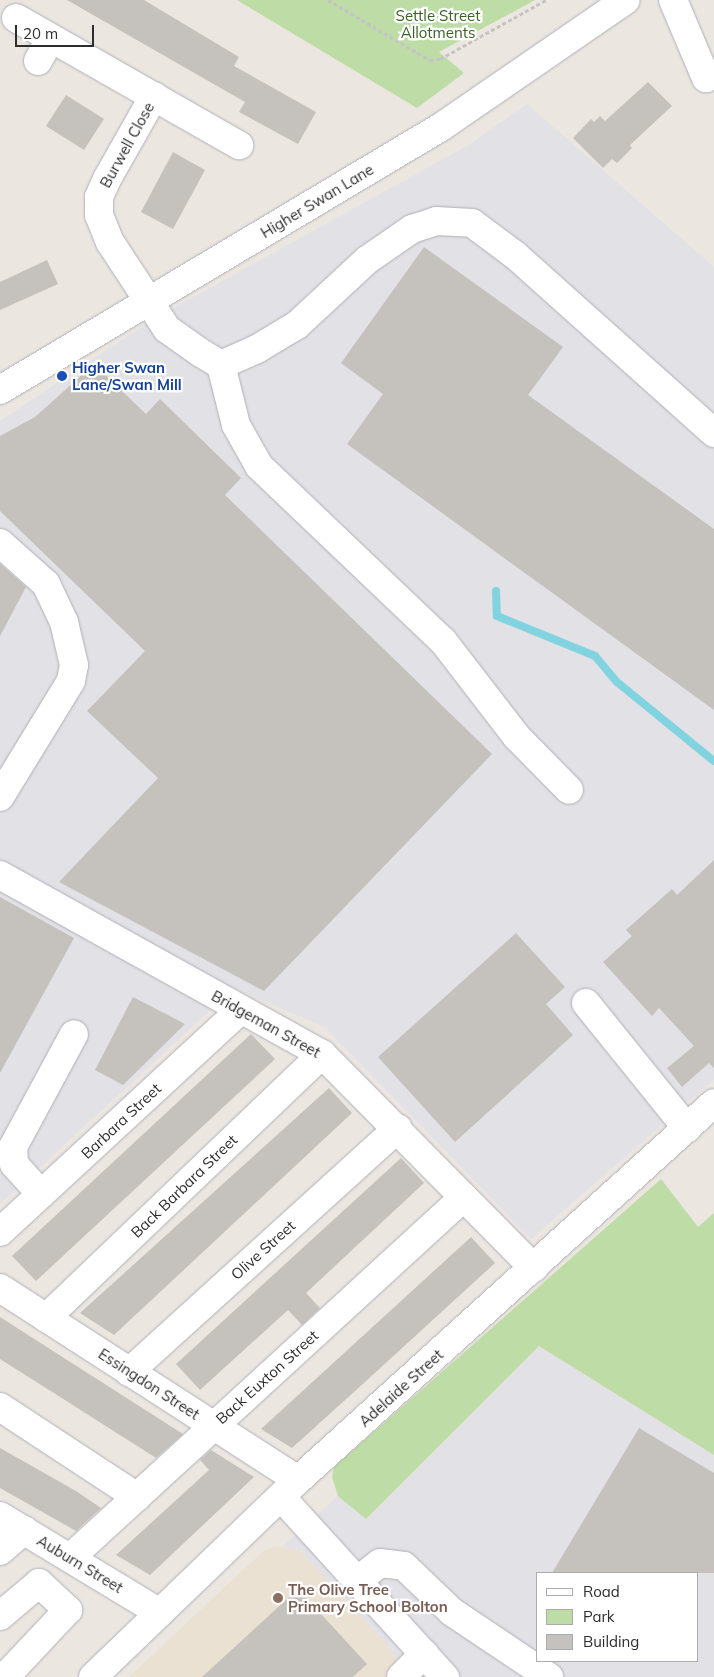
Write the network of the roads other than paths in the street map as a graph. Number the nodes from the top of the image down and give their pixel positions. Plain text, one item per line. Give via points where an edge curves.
1 (626, 0) edge
2 (673, 0) edge
3 (16, 18) dead end
4 (51, 38) junction
5 (38, 61) dead end
6 (714, 74) edge
7 (154, 96) junction
8 (239, 145) dead end
9 (147, 301) junction
10 (221, 365) junction
11 (0, 390) edge
12 (714, 432) edge
13 (0, 543) edge
14 (569, 790) dead end
15 (0, 797) edge
16 (0, 875) edge
17 (586, 1003) dead end
18 (242, 1010) junction
19 (74, 1034) dead end
20 (322, 1054) junction
21 (714, 1103) edge
22 (398, 1128) junction
23 (687, 1128) junction
24 (41, 1194) junction
25 (464, 1197) junction
26 (0, 1232) edge
27 (534, 1268) junction
28 (0, 1288) edge
29 (46, 1318) junction
30 (129, 1372) junction
31 (0, 1407) edge
32 (214, 1426) junction
33 (290, 1489) junction
34 (137, 1497) junction
35 (0, 1516) edge
36 (24, 1530) junction
37 (0, 1551) edge
38 (75, 1560) junction
39 (357, 1581) junction
40 (53, 1595) junction
41 (160, 1613) junction
42 (0, 1616) edge
43 (424, 1654) junction
44 (6, 1676) dead end
45 (93, 1677) edge
46 (401, 1677) edge
47 (445, 1677) edge
48 (549, 1677) edge

1 - 9 street, Higher Swan Lane via 440,127
2 - 6 street via 706,78
3 - 4 street, Burwell Close
4 - 5 street
4 - 7 street, Burwell Close
7 - 8 street, Burwell Close
7 - 9 street, Burwell Close via 99,197 104,230
9 - 10 street, Burwell Close via 167,329
9 - 11 street, Higher Swan Lane
10 - 12 street via 297,325 368,260 412,229 436,221 472,223 514,255
10 - 14 street via 236,425 259,466 443,641 517,737
13 - 15 street via 46,584 64,622 74,665 71,681
16 - 18 street, Bridgeman Street
17 - 23 street
18 - 20 street, Bridgeman Street
18 - 24 street, Barbara Street
19 - 24 street via 13,1147 14,1164
20 - 22 street, Bridgeman Street
20 - 29 street, Back Barbara Street
21 - 23 street, Adelaide Street
22 - 25 street, Bridgeman Street
22 - 30 street, Olive Street
23 - 27 street, Adelaide Street
24 - 26 street, Barbara Street
25 - 27 street, Bridgeman Street
25 - 32 street, Back Euxton Street
27 - 33 street, Adelaide Street
28 - 29 street, Essingdon Street
29 - 30 street, Essingdon Street
30 - 32 street, Essingdon Street
31 - 34 street
32 - 33 street, Essingdon Street
32 - 34 street, Back Euxton Street
33 - 39 street, Essingdon Street
33 - 41 street, Adelaide Street
34 - 38 street, Back Euxton Street
35 - 36 street, Auburn Street
36 - 37 street
36 - 38 street, Auburn Street
38 - 40 street, Back Euxton Street
38 - 41 street, Auburn Street
39 - 43 street, Essingdon Street
39 - 48 street via 380,1563 404,1566 452,1612
40 - 42 street via 39,1583
40 - 44 street via 66,1605 69,1614
41 - 45 street, Adelaide Street
43 - 46 street
43 - 47 street, Essingdon Street

